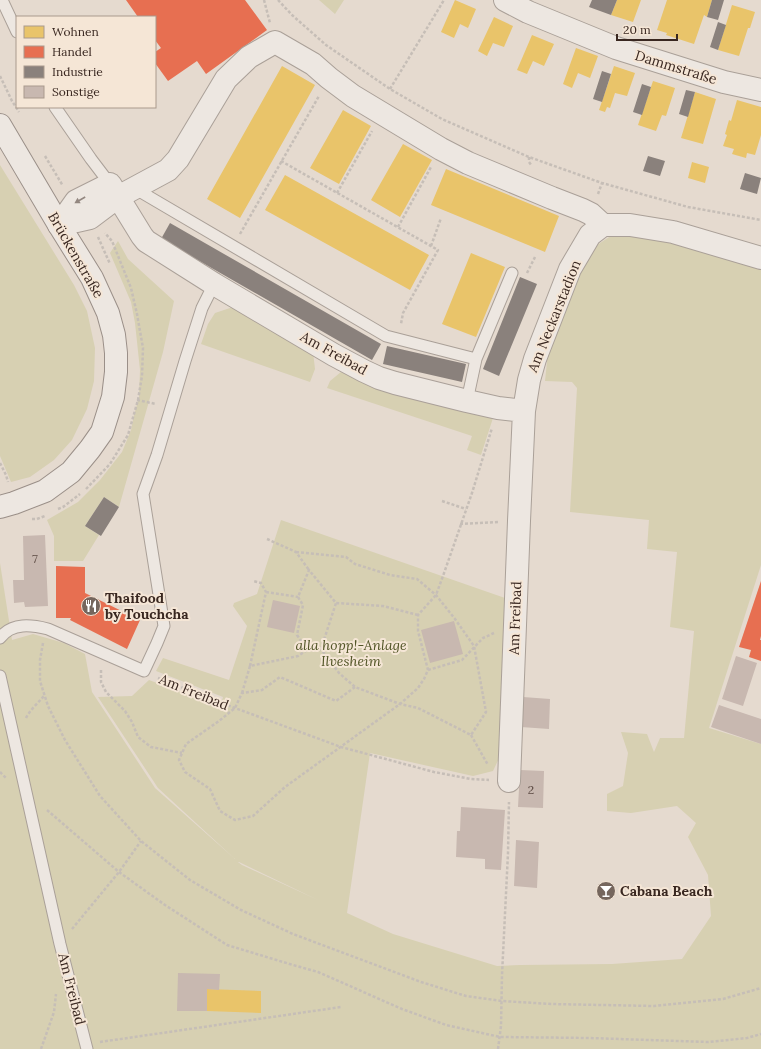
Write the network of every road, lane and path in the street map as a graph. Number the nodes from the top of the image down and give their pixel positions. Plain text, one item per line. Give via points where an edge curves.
1 (2, 0) edge
2 (278, 0) edge
3 (444, 0) edge
4 (505, 0) edge
5 (16, 30) edge
6 (0, 76) edge
7 (329, 78) junction
8 (390, 89) junction
9 (761, 90) edge
10 (16, 108) edge
11 (16, 108) edge
12 (56, 108) edge
13 (382, 113) junction
14 (20, 114) dead end
15 (0, 125) edge
16 (441, 149) junction
17 (43, 153) dead end
18 (281, 161) junction
19 (121, 190) junction
20 (337, 193) junction
21 (76, 201) junction
22 (90, 218) junction
23 (441, 218) dead end
24 (761, 220) edge
25 (59, 225) junction
26 (603, 225) junction
27 (398, 228) junction
28 (431, 246) junction
29 (233, 247) junction
30 (119, 258) dead end
31 (761, 258) edge
32 (109, 263) dead end
33 (512, 273) dead end
34 (214, 284) junction
35 (397, 339) junction
36 (476, 360) junction
37 (138, 400) dead end
38 (467, 401) junction
39 (158, 405) dead end
40 (498, 408) junction
41 (524, 411) junction
42 (442, 501) dead end
43 (0, 506) edge
44 (466, 509) junction
45 (519, 521) junction
46 (460, 524) junction
47 (268, 539) dead end
48 (296, 552) junction
49 (309, 570) junction
50 (253, 581) dead end
51 (266, 592) junction
52 (436, 595) junction
53 (298, 597) junction
54 (336, 603) junction
55 (418, 615) junction
56 (48, 630) junction
57 (514, 635) junction
58 (0, 638) edge
59 (474, 646) junction
60 (321, 649) junction
61 (307, 650) junction
62 (105, 654) junction
63 (250, 666) junction
64 (144, 670) junction
65 (428, 670) junction
66 (0, 676) edge
67 (355, 687) junction
68 (242, 693) junction
69 (44, 695) junction
70 (400, 704) junction
71 (235, 708) junction
72 (14, 735) junction
73 (341, 747) junction
74 (182, 753) junction
75 (509, 781) junction
76 (26, 793) junction
77 (141, 841) junction
78 (124, 863) dead end
79 (761, 988) edge
80 (502, 1000) junction
81 (341, 1007) dead end
82 (761, 1034) edge
83 (500, 1036) junction
84 (87, 1047) edge
85 (498, 1049) edge

1 - 5 lane
2 - 8 path via 326,45
3 - 8 path
4 - 9 street, Dammstraße via 616,48 724,82
6 - 11 path
7 - 13 street
7 - 18 path
7 - 19 street via 313,64 275,42 249,57 226,79 178,159 168,170
8 - 24 path via 442,119 529,157 602,183 688,207
10 - 14 path
12 - 19 lane via 91,159
13 - 16 street
13 - 20 path
15 - 25 street, Brückenstraße
16 - 26 street via 468,163 583,210
16 - 27 path
17 - 21 path via 62,185
18 - 20 path
18 - 29 path
19 -> 21 street
19 - 22 street
19 - 29 lane
19 - 34 street, Am Freibad via 142,236
20 - 27 path
21 - 25 street
22 - 25 street
22 - 30 path via 112,240
22 - 32 path
23 - 28 path
25 - 43 street, Brückenstraße via 92,278 108,313 116,353 113,397 102,432 71,472 45,491
26 - 31 street via 630,224 673,232
26 - 41 street, Am Neckarstadion via 590,235 570,269 535,359
27 - 28 path
28 - 35 path via 438,250 403,313
29 - 35 lane via 386,336
33 - 36 lane
34 - 38 street, Am Freibad via 334,355 379,378
34 - 64 lane, Am Freibad via 202,308 143,494 164,626
35 - 36 lane
36 - 38 lane
37 - 39 path
38 - 40 street, Am Freibad
40 - 41 street, Am Freibad
40 - 44 path
41 - 45 street, Am Freibad
42 - 44 path
44 - 46 path
45 - 46 path
45 - 57 street, Am Freibad
46 - 52 path
47 - 48 path
48 - 49 path
48 - 52 path via 346,557 355,564 390,575 417,579
49 - 53 path
49 - 54 path
50 - 51 path via 261,584
51 - 53 path
51 - 63 path
52 - 55 path
52 - 59 path
53 - 61 path via 303,605 297,635
54 - 55 path via 383,606
54 - 60 path
55 - 65 path via 418,631
56 - 58 lane, Am Freibad via 24,626 14,628
56 - 62 lane, Am Freibad
56 - 69 path via 40,660 40,681
57 - 59 path via 493,633
57 - 75 street, Am Freibad
59 - 65 path via 462,660
59 - 70 path via 486,712 471,735 418,708
60 - 61 path
60 - 67 path via 339,673
61 - 63 path via 298,656
62 - 64 lane, Am Freibad
62 - 74 path via 101,682 106,692 126,711 138,737 152,747
63 - 68 path
64 - 71 path, Am Freibad
65 - 70 path via 418,688
66 - 72 lane, Am Freibad
67 - 68 path via 336,701 280,677 262,690
67 - 70 path
68 - 71 path
69 - 72 path
69 - 77 path via 65,740 100,796
70 - 73 path
71 - 73 path, Am Freibad
71 - 74 path via 186,744
72 - 76 lane, Am Freibad
73 - 74 path via 285,787 253,816 235,820 220,811 210,789 185,772 179,760
73 - 75 path, Am Freibad via 434,772 471,779
75 - 80 path
76 - 83 path via 119,872 164,905 227,945 318,972 402,1009 446,1025
76 - 84 lane, Am Freibad via 60,944
77 - 78 path
77 - 80 path via 190,880 241,910 287,931 421,982 466,996
79 - 80 path via 723,999 654,1006 551,1004
80 - 83 path
81 - 84 path via 106,1041
82 - 83 path via 708,1042
83 - 85 path

